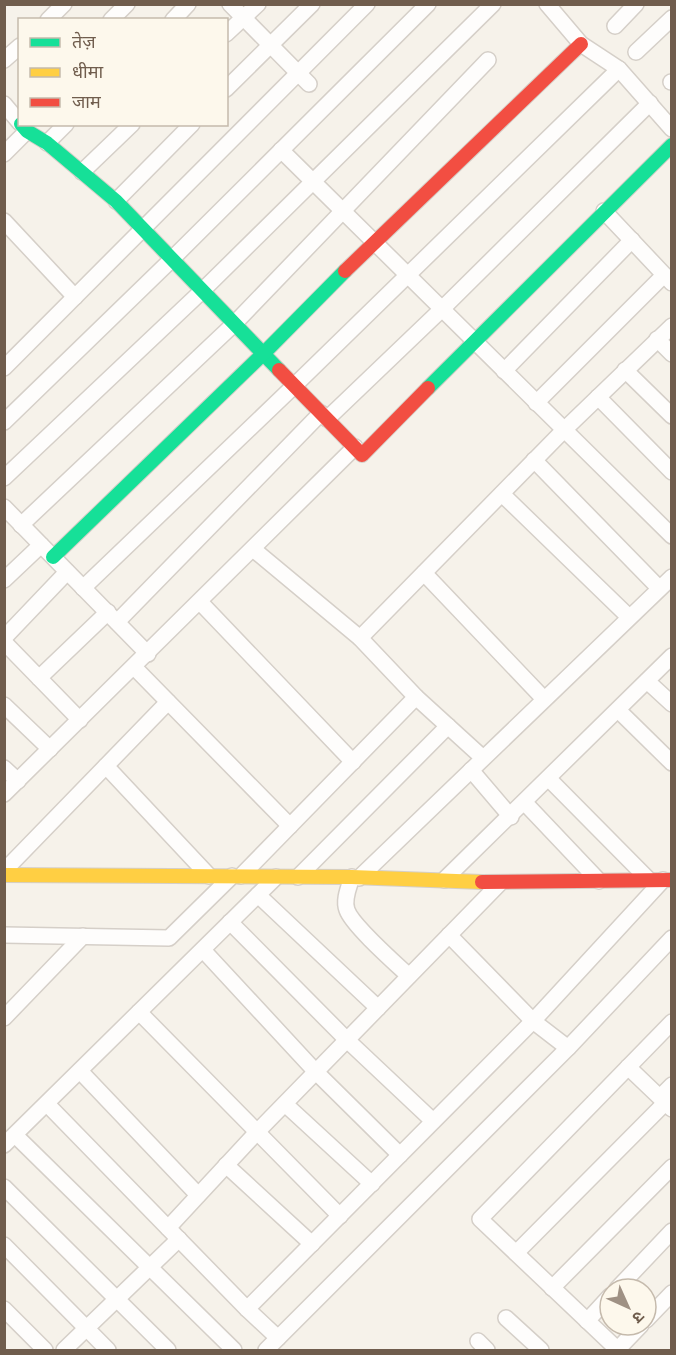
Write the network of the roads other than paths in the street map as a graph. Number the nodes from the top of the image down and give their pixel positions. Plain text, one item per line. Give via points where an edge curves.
1 (64, 4) edge
2 (127, 4) edge
3 (188, 4) edge
4 (230, 4) edge
5 (258, 4) edge
6 (312, 4) edge
7 (368, 4) edge
8 (428, 4) edge
9 (493, 4) edge
10 (547, 4) edge
11 (636, 4) edge
12 (50, 18) edge
13 (113, 18) edge
14 (175, 18) edge
15 (243, 18) junction
16 (672, 18) edge
17 (615, 26) dead end
18 (228, 32) edge
19 (581, 44) junction
20 (270, 45) junction
21 (18, 48) edge
22 (636, 52) dead end
23 (4, 60) edge
24 (488, 60) dead end
25 (619, 69) junction
26 (298, 73) junction
27 (309, 84) dead end
28 (228, 87) edge
29 (650, 103) junction
30 (17, 117) edge
31 (27, 126) edge
32 (64, 126) edge
33 (130, 126) edge
34 (190, 126) edge
35 (672, 129) edge
36 (47, 143) junction
37 (672, 145) edge
38 (281, 150) junction
39 (4, 154) edge
40 (82, 172) junction
41 (312, 182) junction
42 (116, 201) junction
43 (604, 211) junction
44 (344, 212) junction
45 (4, 222) edge
46 (143, 228) junction
47 (632, 240) junction
48 (374, 241) junction
49 (172, 259) junction
50 (407, 274) junction
51 (668, 279) edge
52 (203, 290) junction
53 (75, 297) junction
54 (443, 308) junction
55 (235, 323) junction
56 (672, 326) edge
57 (657, 339) junction
58 (475, 344) junction
59 (264, 353) junction
60 (672, 354) edge
61 (4, 368) edge
62 (626, 370) junction
63 (504, 371) junction
64 (295, 386) junction
65 (598, 397) junction
66 (536, 403) junction
67 (324, 416) junction
68 (672, 416) edge
69 (4, 422) edge
70 (564, 430) junction
71 (355, 447) junction
72 (534, 460) junction
73 (672, 472) edge
74 (4, 477) edge
75 (502, 494) junction
76 (4, 507) edge
77 (21, 525) junction
78 (672, 536) edge
79 (41, 545) junction
80 (253, 549) junction
81 (52, 557) junction
82 (67, 572) junction
83 (424, 573) junction
84 (672, 577) edge
85 (4, 580) edge
86 (83, 588) junction
87 (659, 588) junction
88 (200, 602) junction
89 (112, 617) junction
90 (629, 617) junction
91 (360, 638) junction
92 (4, 640) edge
93 (148, 654) junction
94 (672, 656) edge
95 (134, 668) junction
96 (39, 678) junction
97 (647, 681) junction
98 (416, 697) junction
99 (544, 699) junction
100 (168, 702) junction
101 (672, 704) edge
102 (4, 705) edge
103 (618, 710) junction
104 (80, 720) junction
105 (448, 726) junction
106 (50, 749) junction
107 (483, 758) junction
108 (353, 762) junction
109 (672, 763) edge
110 (106, 766) junction
111 (4, 768) edge
112 (471, 770) junction
113 (549, 779) junction
114 (18, 781) junction
115 (4, 794) edge
116 (525, 803) junction
117 (511, 817) junction
118 (290, 826) junction
119 (4, 873) edge
120 (208, 876) junction
121 (237, 876) junction
122 (276, 877) junction
123 (298, 877) junction
124 (355, 877) junction
125 (444, 880) junction
126 (661, 880) edge
127 (599, 881) junction
128 (500, 883) junction
129 (258, 895) junction
130 (230, 922) junction
131 (4, 935) edge
132 (449, 935) junction
133 (83, 936) junction
134 (672, 938) edge
135 (202, 950) junction
136 (409, 976) junction
137 (378, 1008) junction
138 (139, 1012) junction
139 (4, 1018) edge
140 (533, 1021) junction
141 (672, 1022) edge
142 (347, 1040) junction
143 (568, 1048) junction
144 (628, 1067) junction
145 (80, 1071) junction
146 (316, 1072) junction
147 (672, 1086) edge
148 (665, 1103) edge
149 (47, 1104) junction
150 (285, 1104) junction
151 (433, 1122) junction
152 (257, 1132) junction
153 (10, 1140) edge
154 (400, 1155) junction
155 (226, 1165) junction
156 (672, 1167) edge
157 (372, 1184) junction
158 (4, 1187) edge
159 (198, 1195) junction
160 (340, 1216) junction
161 (672, 1231) edge
162 (173, 1233) junction
163 (312, 1244) junction
164 (4, 1245) edge
165 (516, 1253) junction
166 (150, 1267) junction
167 (628, 1277) edge
168 (552, 1288) junction
169 (672, 1293) edge
170 (119, 1299) junction
171 (658, 1308) edge
172 (4, 1309) edge
173 (248, 1309) junction
174 (598, 1309) edge
175 (506, 1318) dead end
176 (587, 1321) junction
177 (86, 1329) junction
178 (629, 1337) edge
179 (270, 1347) edge
180 (533, 1348) edge
181 (45, 1350) edge
182 (64, 1350) edge
183 (108, 1350) edge
184 (168, 1350) edge
185 (234, 1350) edge
186 (617, 1350) edge

1 - 12 street
2 - 13 street
3 - 14 street
4 - 15 street
5 - 15 street
6 - 20 street
7 - 26 street
8 - 38 street
9 - 41 street
10 - 19 street
11 - 17 street
15 - 18 street
15 - 20 street
16 - 22 street
19 - 25 street
19 - 48 street
20 - 26 street
20 - 28 street
21 - 23 street
24 - 44 street
25 - 29 street
25 - 50 street
26 - 27 street
26 - 46 street
29 - 35 street
29 - 54 street
30 - 39 street
31 - 36 street
32 - 36 street
33 - 40 street
34 - 42 street
36 - 40 street
37 - 43 street
38 - 41 street
38 - 49 street
40 - 42 street
41 - 44 street
41 - 52 street
42 - 46 street
43 - 47 street
43 - 58 street
44 - 48 street
44 - 55 street
45 - 53 street
46 - 49 street
46 - 53 street
47 - 51 street
47 - 63 street
48 - 50 street
48 - 59 street
49 - 52 street
49 - 69 street
50 - 54 street
50 - 64 street
51 - 66 street
52 - 55 street
52 - 74 street
53 - 61 street
54 - 58 street
54 - 67 street
55 - 59 street
55 - 77 street
56 - 57 street
57 - 60 street
57 - 62 street
58 - 63 street
58 - 71 street via 362,455
59 - 64 street
59 - 81 street
62 - 65 street
62 - 68 street
63 - 66 street
64 - 67 street
64 - 86 street
65 - 70 street
65 - 73 street
66 - 70 street
67 - 71 street
67 - 89 street
70 - 72 street
70 - 78 street
71 - 80 street
72 - 75 street
72 - 87 street
75 - 83 street
75 - 90 street
76 - 77 street
77 - 79 street
79 - 81 street
79 - 85 street
80 - 88 street
80 - 91 street
81 - 82 street
82 - 86 street
82 - 92 street
83 - 91 street
83 - 99 street
84 - 87 street
86 - 89 street
87 - 90 street
88 - 93 street
88 - 108 street
89 - 93 street
89 - 96 street
90 - 99 street
91 - 98 street
92 - 96 street
93 - 95 street
94 - 97 street
95 - 100 street
95 - 104 street
96 - 104 street
97 - 101 street
97 - 103 street
98 - 105 street
98 - 108 street
99 - 107 street
100 - 110 street
100 - 118 street
102 - 106 street
103 - 109 street
103 - 113 street
104 - 106 street
105 - 107 street
105 - 123 street
106 - 114 street
107 - 112 street
108 - 118 street
110 - 119 street
110 - 120 street
111 - 114 street
112 - 117 street
112 - 124 street
113 - 116 street
113 - 126 street
114 - 115 street
116 - 117 street
116 - 127 street
117 - 125 street
118 - 121 street
119 - 120 street
120 - 121 street
121 - 122 street
121 - 133 street via 169,938
122 - 123 street
122 - 129 street
123 - 124 street
124 - 125 street
124 - 136 street via 345,902 347,911
125 - 128 street
126 - 127 street
126 - 140 street
127 - 128 street
128 - 132 street
129 - 130 street
129 - 137 street
130 - 135 street
130 - 142 street
131 - 133 street
132 - 136 street
132 - 140 street
133 - 139 street
134 - 143 street
135 - 138 street
135 - 146 street
136 - 137 street
137 - 142 street
138 - 145 street
138 - 152 street
140 - 143 street
140 - 151 street
141 - 144 street
142 - 146 street
142 - 151 street
143 - 179 street
144 - 148 street
144 - 165 street via 480,1220
145 - 149 street
145 - 159 street
146 - 150 street
146 - 154 street
147 - 148 street
148 - 165 street
149 - 153 street
149 - 162 street
150 - 152 street
150 - 157 street
151 - 154 street
152 - 155 street
152 - 160 street
153 - 166 street
154 - 157 street
155 - 159 street
155 - 163 street
156 - 168 street
157 - 160 street
158 - 170 street
159 - 162 street
160 - 163 street
161 - 167 street
162 - 166 street
162 - 173 street
163 - 173 street
164 - 177 street
165 - 168 street
166 - 170 street
166 - 185 street
168 - 176 street
169 - 171 street
170 - 177 street
170 - 184 street
172 - 181 street
173 - 179 street
174 - 176 street
175 - 180 street
176 - 186 street
177 - 182 street
177 - 183 street
178 - 186 street

